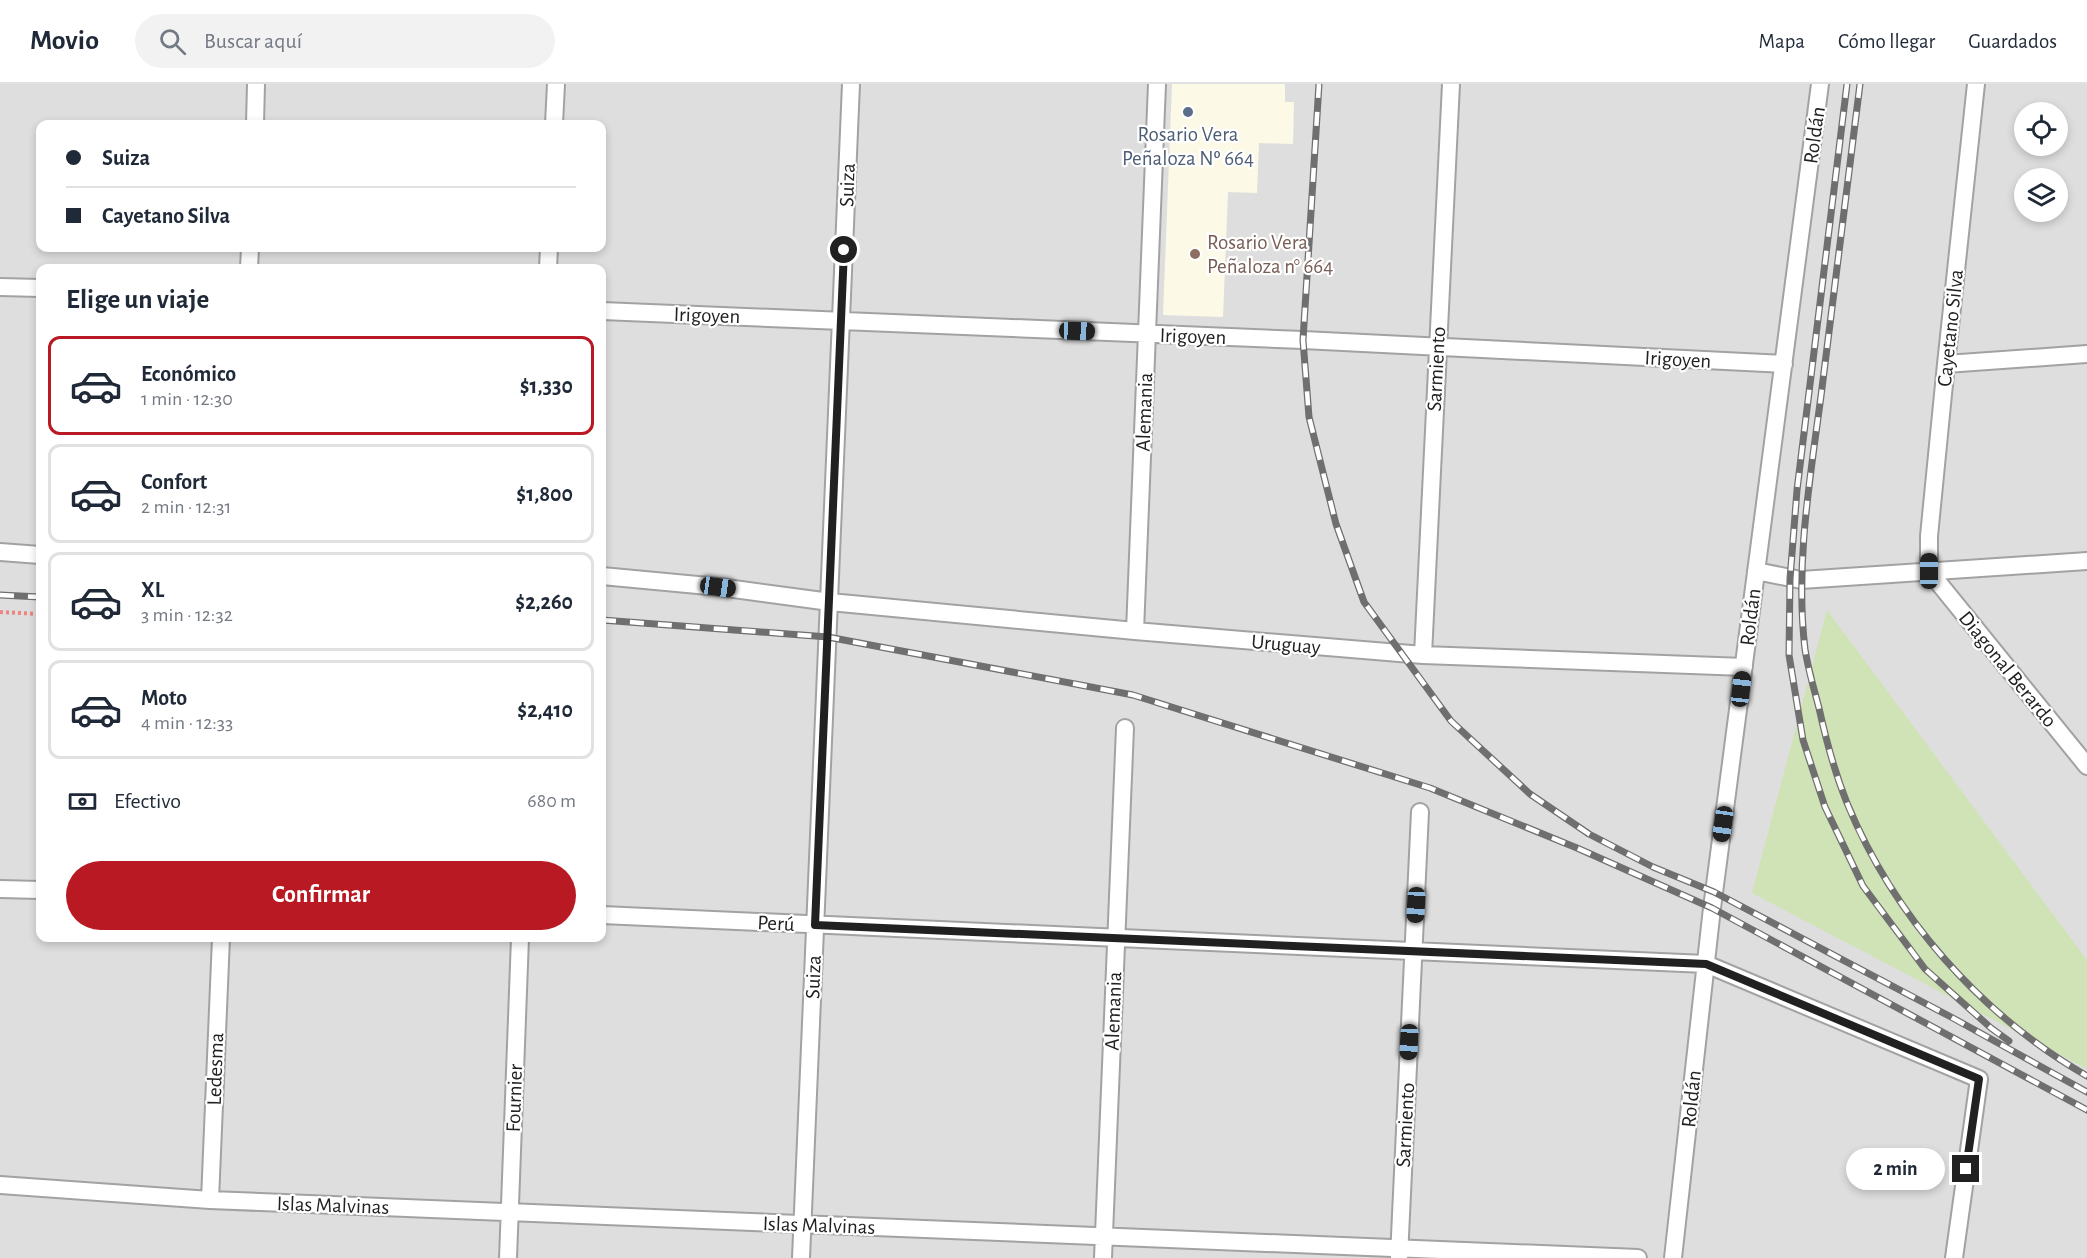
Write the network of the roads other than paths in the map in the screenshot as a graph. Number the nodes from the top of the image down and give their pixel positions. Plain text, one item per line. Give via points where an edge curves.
1 (256, 84) edge
2 (556, 84) edge
3 (851, 84) edge
4 (1157, 84) edge
5 (1451, 84) edge
6 (1820, 84) edge
7 (1977, 84) edge
8 (255, 120) edge
9 (554, 120) edge
10 (0, 286) edge
11 (36, 288) edge
12 (606, 311) edge
13 (841, 321) junction
14 (1147, 334) junction
15 (1437, 348) junction
16 (2087, 354) edge
17 (1784, 364) junction
18 (1946, 364) junction
19 (0, 552) edge
20 (36, 555) edge
21 (2087, 561) edge
22 (1756, 571) junction
23 (1929, 571) junction
24 (606, 576) edge
25 (830, 602) junction
26 (1135, 631) junction
27 (1423, 655) junction
28 (1744, 667) junction
29 (1125, 728) dead end
30 (2087, 766) edge
31 (1420, 812) dead end
32 (0, 889) edge
33 (36, 891) edge
34 (606, 915) edge
35 (815, 925) junction
36 (1116, 938) junction
37 (221, 942) edge
38 (520, 942) edge
39 (1413, 951) junction
40 (1706, 964) junction
41 (0, 1185) edge
42 (210, 1200) junction
43 (509, 1212) junction
44 (802, 1224) junction
45 (1104, 1237) junction
46 (1399, 1253) edge
47 (508, 1258) edge
48 (801, 1258) edge
49 (1103, 1258) edge
50 (1638, 1258) edge
51 (1673, 1258) edge
52 (1954, 1258) edge

1 - 8 street
2 - 9 street
3 - 13 street, Suiza
4 - 14 street, Alemania
5 - 15 street, Sarmiento
6 - 17 street, Roldán
7 - 18 street, Cayetano Silva
10 - 11 street
12 - 13 street, Irigoyen
13 - 14 street, Irigoyen
13 - 25 street, Suiza
14 - 15 street, Irigoyen
14 - 26 street, Alemania
15 - 17 street, Irigoyen
15 - 27 street, Sarmiento
16 - 18 street
17 - 22 street, Roldán
18 - 23 street, Cayetano Silva
19 - 20 street
21 - 23 street
22 - 23 street via 1801,580
22 - 28 street, Roldán
23 - 30 street, Diagonal Berardo
24 - 25 street, Uruguay
25 - 26 street, Uruguay
25 - 35 street, Suiza
26 - 27 street, Uruguay
27 - 28 street, Uruguay
28 - 40 street, Roldán
29 - 36 street, Alemania
31 - 39 street, Sarmiento
32 - 33 street
34 - 35 street, Perú
35 - 36 street, Perú
35 - 44 street, Suiza
36 - 39 street, Perú
36 - 45 street, Alemania
37 - 42 street, Ledesma
38 - 43 street, Fournier
39 - 40 street, Perú
39 - 46 street, Sarmiento
40 - 51 street, Roldán
40 - 52 street via 1979,1079
41 - 42 street, Islas Malvinas
42 - 43 street, Islas Malvinas
43 - 44 street, Islas Malvinas
43 - 47 street, Fournier
44 - 45 street, Islas Malvinas
44 - 48 street, Suiza
45 - 46 street, Islas Malvinas
45 - 49 street, Alemania
46 - 50 street, Islas Malvinas

